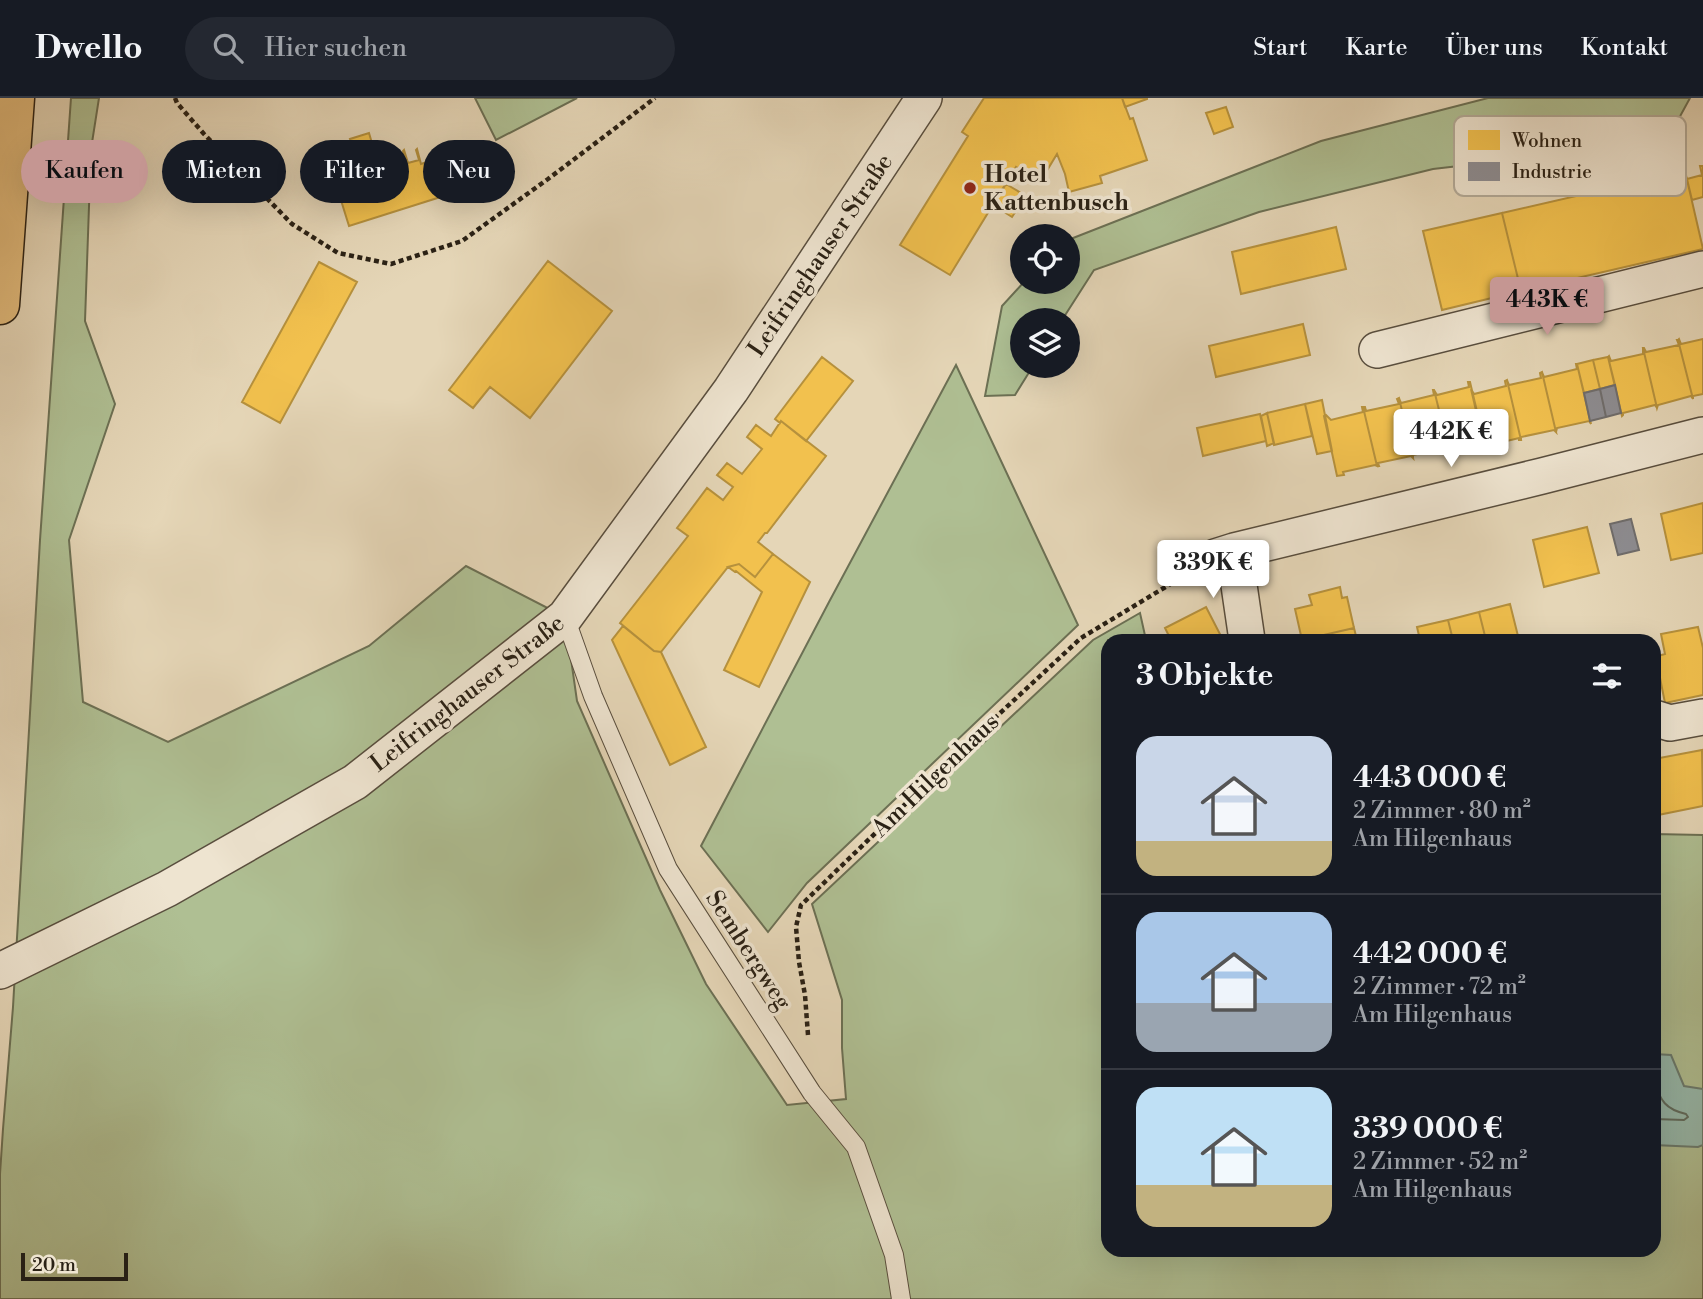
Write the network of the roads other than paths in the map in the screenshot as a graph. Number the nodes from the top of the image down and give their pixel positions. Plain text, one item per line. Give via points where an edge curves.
1 (15, 98) edge
2 (924, 98) edge
3 (1703, 269) edge
4 (0, 305) edge
5 (1377, 350) dead end
6 (1703, 435) edge
7 (565, 617) junction
8 (1245, 634) edge
9 (1703, 717) edge
10 (1661, 720) edge
11 (0, 971) edge
12 (901, 1299) edge

1 - 4 highway
2 - 7 street, Leifringhauser Straße via 731,390
3 - 5 street
6 - 8 street via 1224,554
7 - 11 street, Leifringhauser Straße via 355,782 167,889
7 - 12 lane, Sembergweg via 593,696 668,869 812,1093 856,1146 894,1255
9 - 10 street via 1671,723

